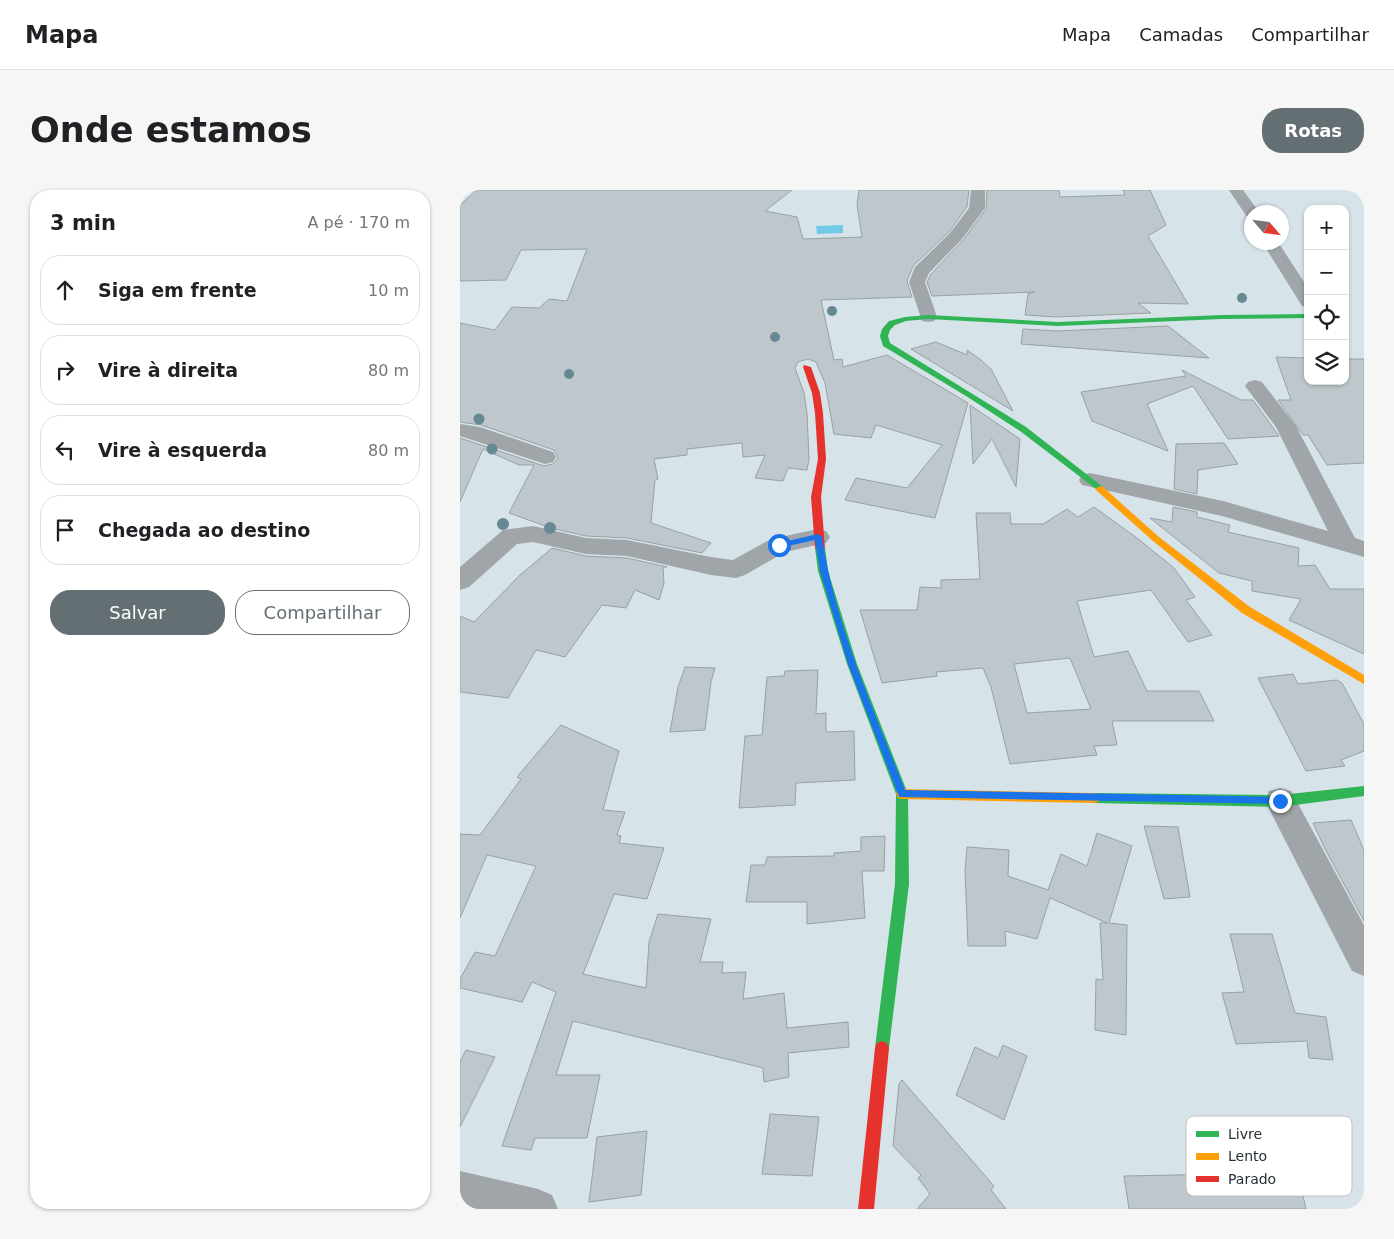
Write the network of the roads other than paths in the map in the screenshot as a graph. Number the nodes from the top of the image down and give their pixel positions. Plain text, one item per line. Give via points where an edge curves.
1 (978, 190) edge
2 (1236, 190) edge
3 (1246, 205) edge
4 (1275, 250) edge
5 (1304, 296) edge
6 (1304, 316) edge
7 (928, 317) junction
8 (807, 366) dead end
9 (1255, 386) dead end
10 (460, 430) edge
11 (544, 457) dead end
12 (1090, 480) junction
13 (818, 537) junction
14 (1355, 546) edge
15 (460, 581) edge
16 (1364, 680) edge
17 (1364, 791) edge
18 (902, 794) junction
19 (1280, 801) junction
20 (1364, 959) edge
21 (460, 1192) edge
22 (538, 1209) edge
23 (866, 1209) edge

1 - 7 street via 977,208 956,236 921,271 916,282
2 - 3 street
4 - 5 street
6 - 7 street via 1058,324
7 - 12 street via 892,323 884,336 886,344 983,402
8 - 13 street via 820,413 822,459 816,497
9 - 14 street via 1286,426
10 - 11 street
12 - 14 street via 1223,509
12 - 16 street via 1156,539 1246,610
13 - 15 street via 779,545 736,568 711,566 627,548 586,546 533,534 511,536
13 - 18 street via 823,571 852,664
17 - 19 street
18 - 19 street
18 - 23 street via 902,884
19 - 20 street
21 - 22 street

